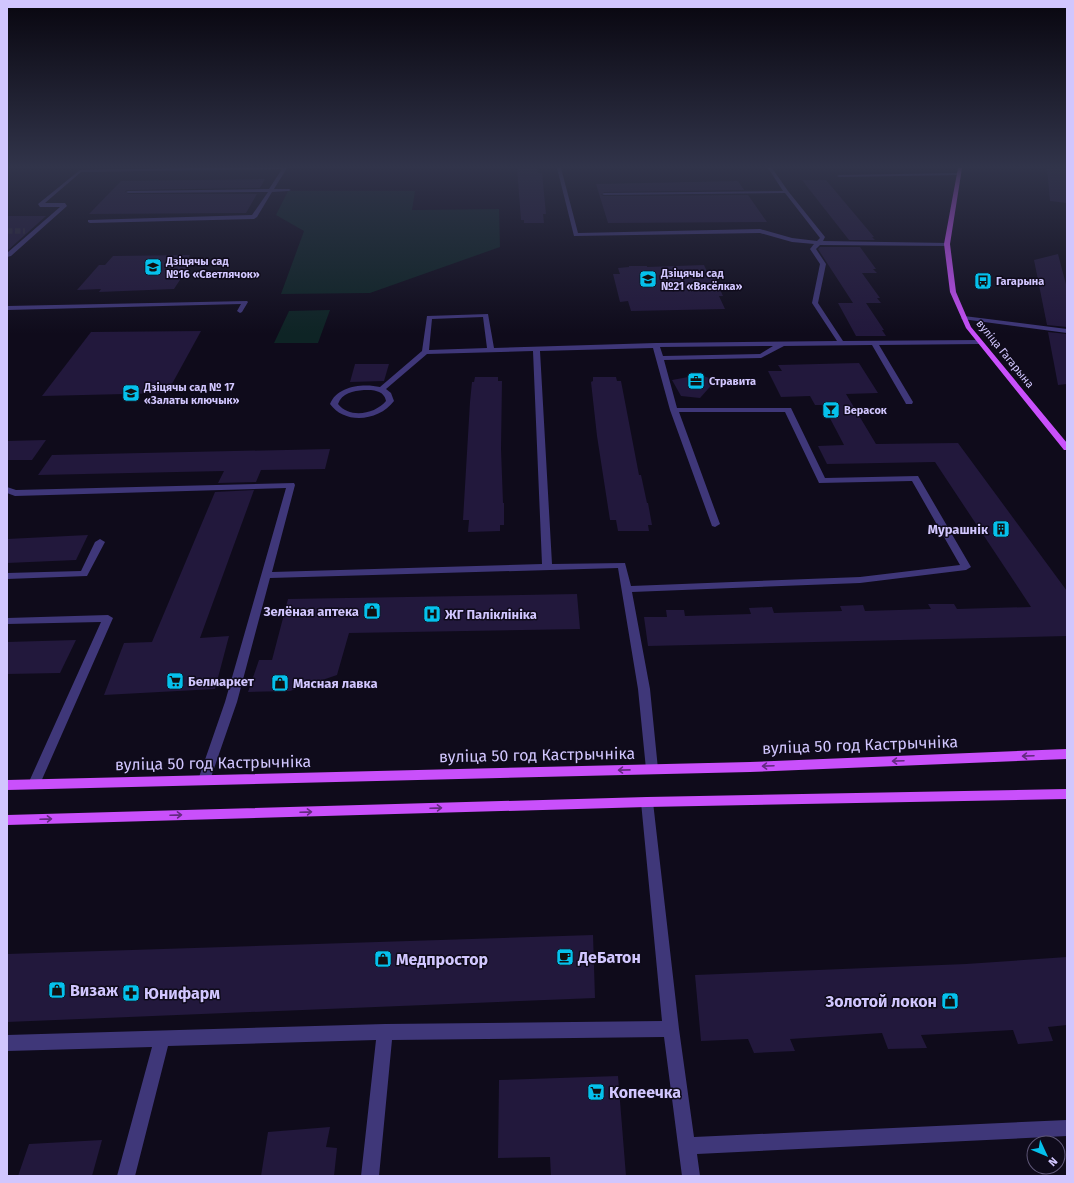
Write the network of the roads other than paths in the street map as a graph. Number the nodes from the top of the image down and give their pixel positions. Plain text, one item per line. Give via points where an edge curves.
1 (45, 223) edge
2 (573, 223) edge
3 (811, 223) edge
4 (951, 223) edge
5 (25, 231) tunnel mouth
6 (36, 231) junction
7 (819, 243) junction
8 (947, 244) junction
9 (7, 255) edge
10 (7, 308) edge
11 (240, 311) dead end
12 (964, 318) junction
13 (1066, 330) edge
14 (980, 342) junction
15 (841, 343) junction
16 (874, 343) junction
17 (782, 344) junction
18 (656, 345) junction
19 (536, 348) junction
20 (491, 349) junction
21 (425, 352) junction
22 (660, 358) junction
23 (381, 390) junction
24 (909, 402) dead end
25 (674, 410) junction
26 (1067, 448) edge
27 (7, 490) edge
28 (715, 524) dead end
29 (100, 542) dead end
30 (547, 567) junction
31 (266, 575) junction
32 (7, 576) edge
33 (626, 589) junction
34 (7, 621) edge
35 (1067, 754) edge
36 (652, 769) junction
37 (204, 780) junction
38 (34, 784) junction
39 (7, 785) edge
40 (1067, 794) edge
41 (647, 802) junction
42 (7, 820) edge
43 (671, 1028) junction
44 (385, 1032) junction
45 (162, 1039) junction
46 (7, 1043) edge
47 (1067, 1128) edge
48 (687, 1146) junction
49 (126, 1176) edge
50 (370, 1176) edge
51 (691, 1176) edge

1 - 6 lane
2 - 7 lane via 576,235 760,232
3 - 7 lane via 823,238
4 - 8 main road, вуліца Гагарына
5 - 6 lane
6 - 9 lane
7 - 8 lane
7 - 15 lane via 813,249 823,264 815,303
8 - 12 main road, вуліца Гагарына via 953,292
10 - 11 lane via 244,302
12 - 13 lane
12 - 14 main road, вуліца Гагарына
14 - 16 lane
14 - 26 main road, вуліца Гагарына
15 - 16 lane
15 - 17 lane
16 - 24 lane
17 - 18 lane
17 - 22 lane via 761,356
18 - 19 lane
18 - 22 lane
19 - 20 lane
19 - 30 lane
20 - 21 lane
20 - 21 lane via 486,315 429,317
21 - 23 lane
22 - 25 lane
23 - 23 lane via 364,388 346,391 339,395 334,404 336,408 349,414 376,412 390,401 387,393
25 - 28 lane
25 - 33 lane via 788,410 822,481 915,478 966,567 860,580
27 - 31 lane via 15,493 291,485
29 - 32 lane via 84,574
30 - 31 lane
30 - 33 lane via 622,565
31 - 37 lane via 231,702
33 - 36 lane via 644,689
34 - 38 lane via 108,618
35 -> 36 main road, вуліца 50 год Кастрычніка
36 -> 37 main road, вуліца 50 год Кастрычніка
37 - 38 main road, вуліца 50 год Кастрычніка
38 - 39 main road, вуліца 50 год Кастрычніка
40 - 41 main road
42 -> 41 main road
41 - 43 lane
43 - 44 lane
43 - 48 lane
44 - 45 lane
44 - 50 lane
45 - 46 lane
45 - 49 lane
47 - 48 lane
48 - 51 lane

